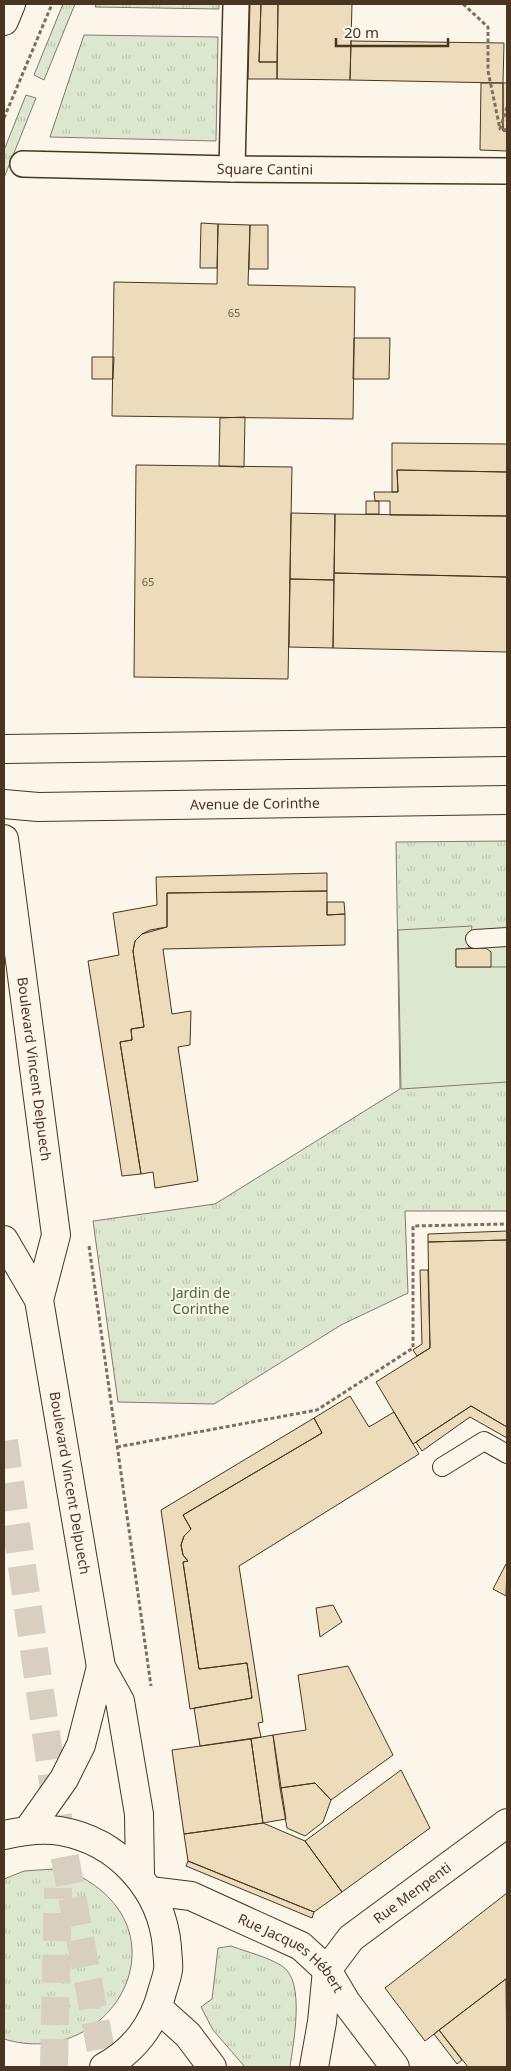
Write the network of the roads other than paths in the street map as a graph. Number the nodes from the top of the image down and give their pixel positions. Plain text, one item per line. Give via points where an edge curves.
1 (11, 4) edge
2 (236, 4) edge
3 (4, 21) edge
4 (23, 164) dead end
5 (232, 169) junction
6 (507, 171) edge
7 (507, 742) edge
8 (4, 749) edge
9 (507, 800) edge
10 (4, 804) edge
11 (4, 839) edge
12 (507, 937) edge
13 (475, 938) dead end
14 (4, 1240) edge
15 (39, 1300) junction
16 (507, 1454) edge
17 (442, 1467) dead end
18 (100, 1667) junction
19 (507, 1823) edge
20 (16, 1833) edge
21 (145, 1884) junction
22 (327, 1970) junction
23 (158, 2008) junction
24 (104, 2067) edge
25 (212, 2067) edge
26 (314, 2067) edge
27 (395, 2067) edge

1 - 3 main road
2 - 5 street
4 - 5 street, Square Cantini
5 - 6 street, Square Cantini
7 - 8 main road
9 - 10 main road, Avenue de Corinthe via 38,807
11 - 15 main road, Boulevard Vincent Delpuech via 56,1235
12 - 13 lane
14 - 15 main road, Boulevard Vincent Delpuech
15 - 18 main road, Boulevard Vincent Delpuech
16 - 17 lane via 484,1441
18 - 20 main road, Boulevard Vincent Delpuech via 81,1745 64,1779
18 - 21 main road, Boulevard Vincent Delpuech via 120,1702 139,1814
19 - 22 main road, Rue Menpenti via 351,1938
20 - 21 main road via 59,1831 90,1839 117,1854
21 - 22 main road, Rue Jacques Hébert via 191,1896 300,1946
21 - 23 main road via 165,1929 168,1969
22 - 26 main road
22 - 27 main road, Rue Jacques Hébert via 346,2002
23 - 24 main road via 141,2037 117,2060
23 - 25 main road via 188,2035

